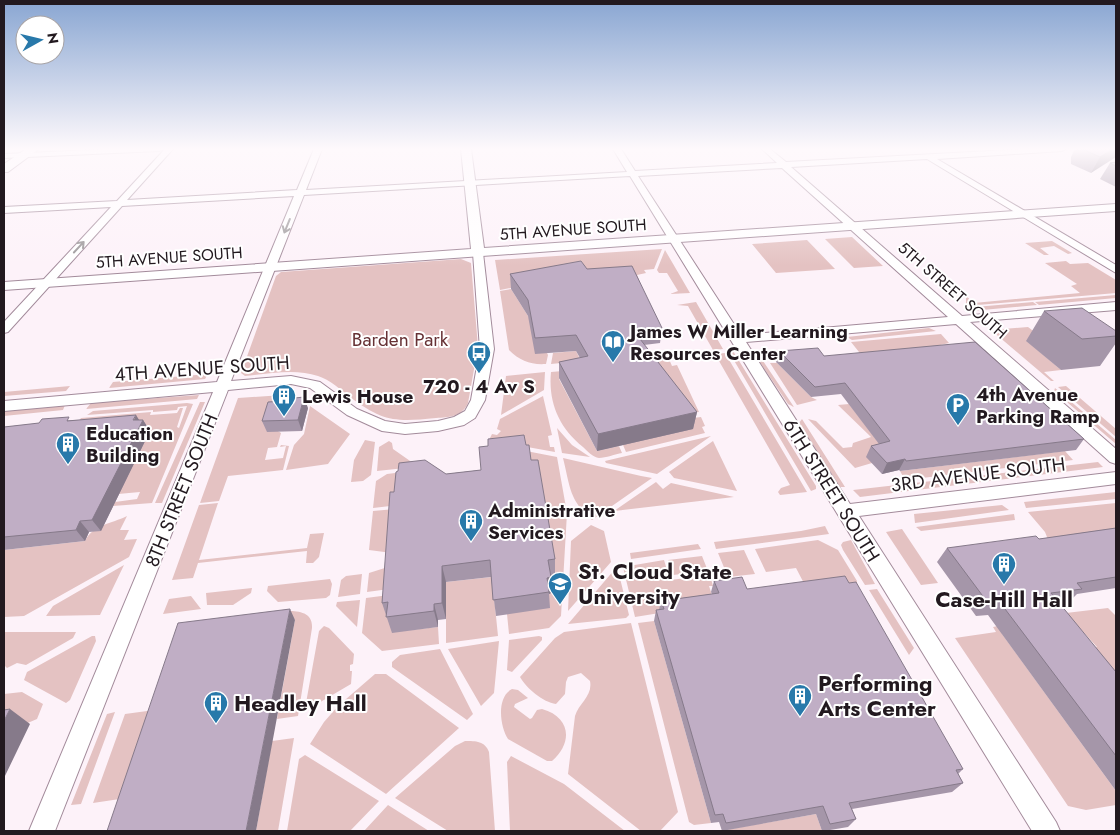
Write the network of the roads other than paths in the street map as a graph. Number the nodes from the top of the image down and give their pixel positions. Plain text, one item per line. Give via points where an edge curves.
1 (134, 188) edge
2 (302, 188) edge
3 (395, 188) edge
4 (470, 188) edge
5 (642, 188) edge
6 (811, 188) edge
7 (979, 188) edge
8 (300, 193) junction
9 (119, 204) junction
10 (1116, 208) edge
11 (4, 210) edge
12 (1024, 215) junction
13 (854, 227) junction
14 (673, 239) junction
15 (478, 253) junction
16 (270, 268) junction
17 (1116, 270) edge
18 (46, 283) junction
19 (32, 284) joint
20 (4, 285) edge
21 (1116, 306) edge
22 (959, 319) junction
23 (4, 329) edge
24 (736, 339) junction
25 (223, 385) junction
26 (4, 406) edge
27 (1116, 458) edge
28 (1116, 478) edge
29 (846, 511) junction
30 (42, 831) edge
31 (1047, 831) edge

1 - 9 street
2 - 8 street, 8TH STREET SOUTH
3 - 8 street
4 - 15 street
5 - 14 street, 6TH STREET SOUTH
6 - 13 street, 5TH STREET SOUTH
7 - 12 street
8 - 9 street
8 -> 16 street, 8TH STREET SOUTH
9 - 11 street
18 -> 9 street
10 - 12 street, 5TH AVENUE SOUTH
12 - 13 street, 5TH AVENUE SOUTH
12 - 17 street
13 - 14 street, 5TH AVENUE SOUTH
13 - 22 street, 5TH STREET SOUTH
14 - 15 street, 5TH AVENUE SOUTH
14 - 24 street, 6TH STREET SOUTH
15 - 16 street, 5TH AVENUE SOUTH
15 - 25 street, 4TH AVENUE SOUTH via 487,349 476,408 458,421 405,429 382,426 363,418 309,382 283,380
16 - 18 street, 5TH AVENUE SOUTH
16 - 25 street, 8TH STREET SOUTH
18 - 19 street, 5TH AVENUE SOUTH
18 - 23 street
19 - 20 street, 5TH AVENUE SOUTH
21 - 22 street
22 - 24 street
22 - 27 street, 5TH STREET SOUTH
24 - 29 street, 6TH STREET SOUTH
25 - 26 street, 4TH AVENUE SOUTH
25 - 30 street, 8TH STREET SOUTH
28 - 29 street, 3RD AVENUE SOUTH
29 - 31 street, 6TH STREET SOUTH

